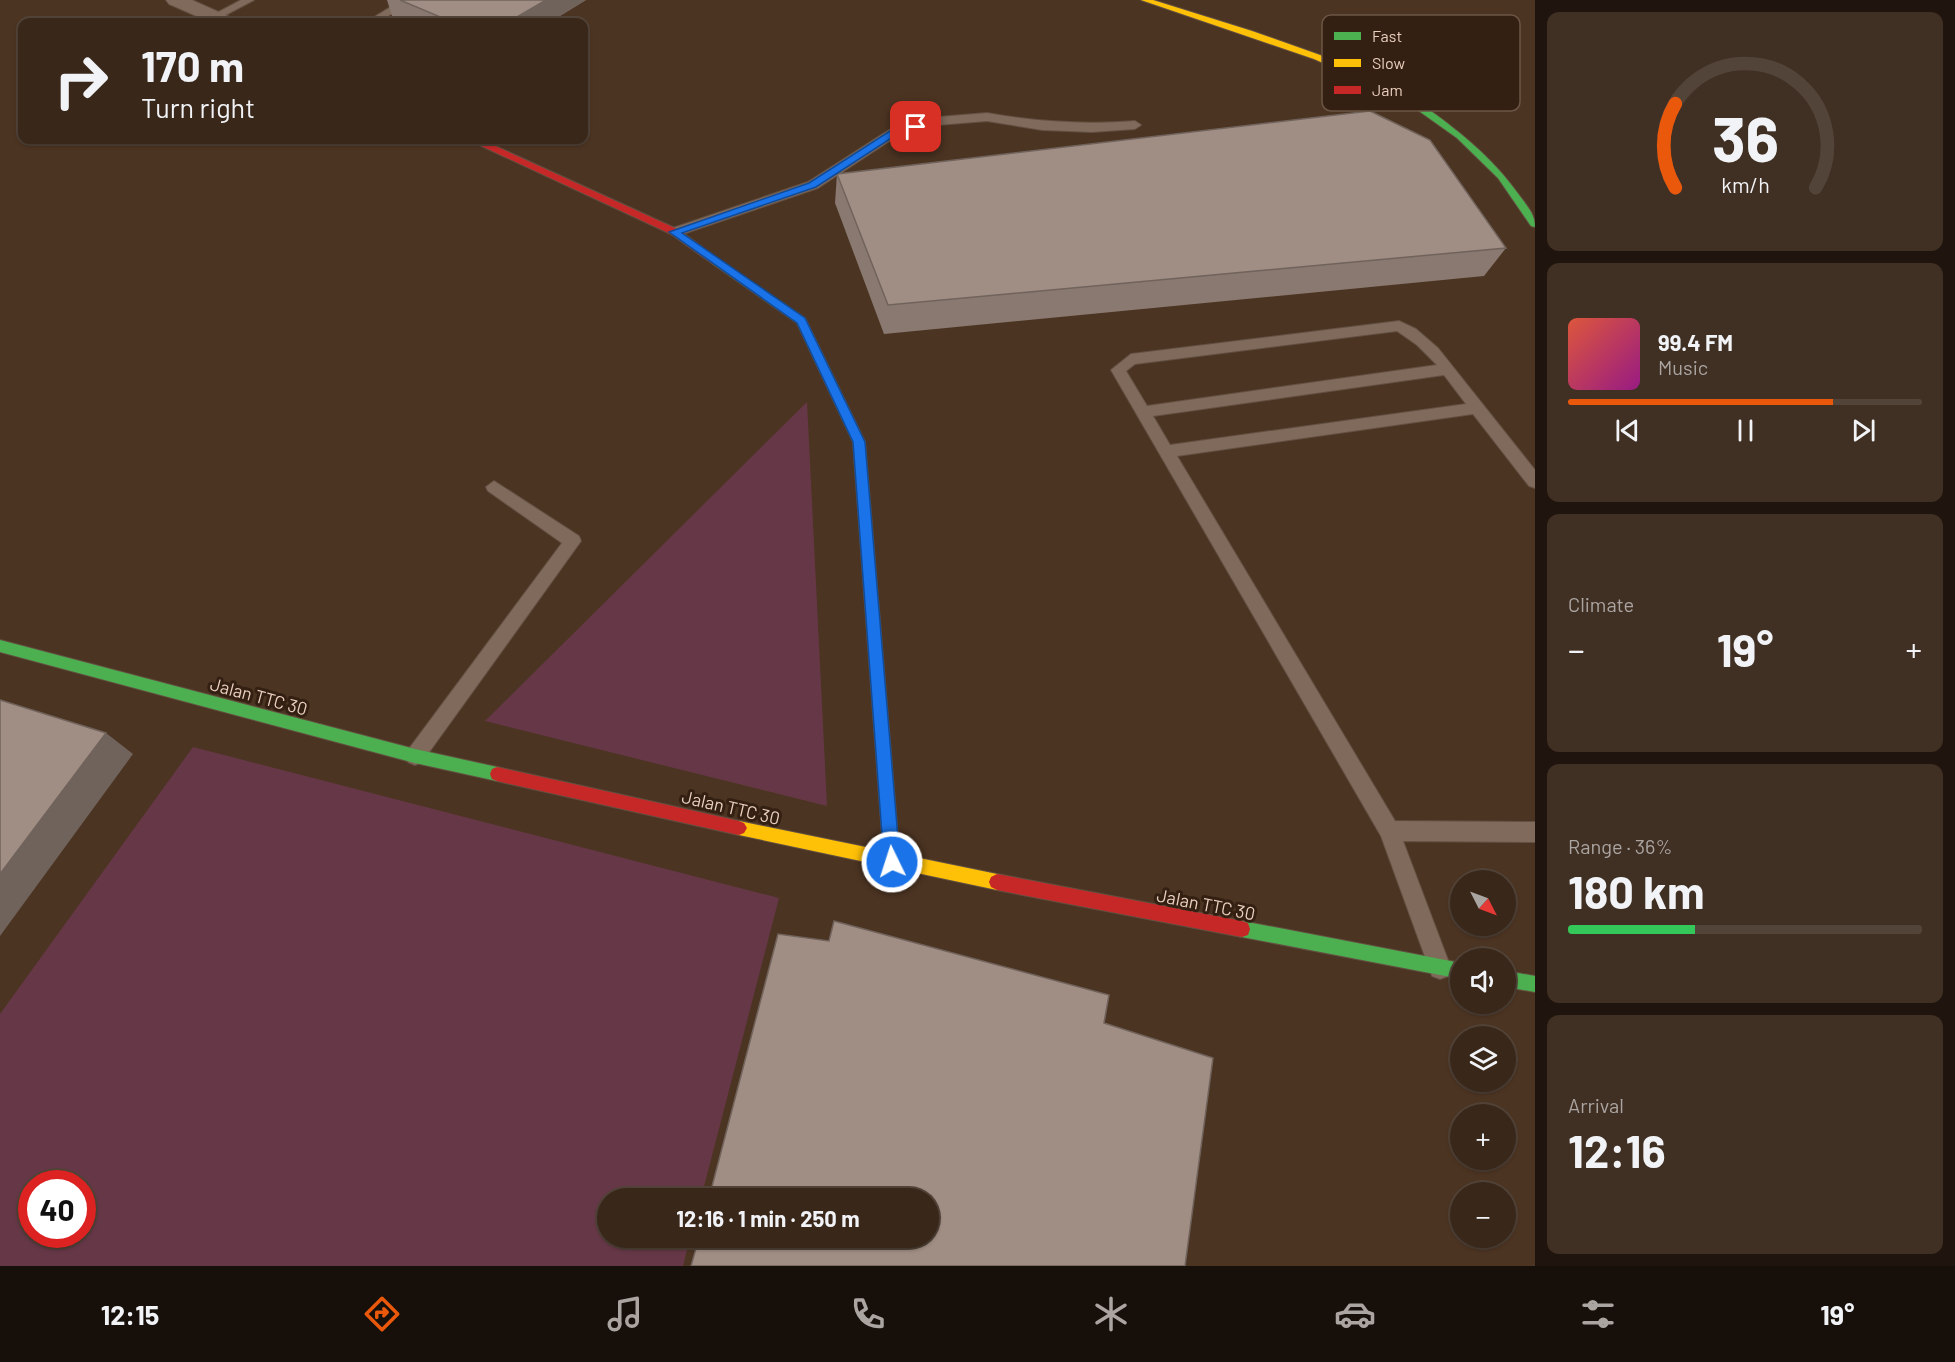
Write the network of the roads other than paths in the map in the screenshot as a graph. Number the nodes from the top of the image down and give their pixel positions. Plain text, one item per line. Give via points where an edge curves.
1 (176, 0) edge
2 (249, 0) edge
3 (411, 0) edge
4 (1145, 0) edge
5 (215, 18) edge
6 (222, 18) edge
7 (378, 18) edge
8 (1322, 59) edge
9 (1424, 111) edge
10 (1135, 124) dead end
11 (485, 144) edge
12 (1535, 224) edge
13 (675, 232) junction
14 (1447, 369) junction
15 (1477, 408) junction
16 (1143, 412) junction
17 (1166, 452) junction
18 (1535, 482) edge
19 (494, 487) dead end
20 (0, 646) edge
21 (415, 756) junction
22 (1389, 831) junction
23 (1535, 832) edge
24 (892, 862) junction
25 (1440, 968) junction
26 (1450, 969) edge
27 (1516, 981) edge
28 (1535, 984) edge

1 - 5 street
2 - 6 lane
3 - 7 lane
4 - 8 street
9 - 12 street via 1489,161
10 - 13 lane via 1092,128 1042,126 987,117 938,121 893,133 813,185
11 - 13 street
13 - 24 street via 801,321 859,442
14 - 15 lane
14 - 16 lane
14 - 16 lane via 1413,332 1399,326 1131,359 1118,370
15 - 17 lane
15 - 18 lane
16 - 17 lane
17 - 22 lane
19 - 21 lane via 573,542
20 - 21 street, Jalan TTC 30
21 - 24 street, Jalan TTC 30
22 - 23 lane
22 - 25 lane
24 - 25 street, Jalan TTC 30
25 - 26 street, Jalan TTC 30
27 - 28 street

